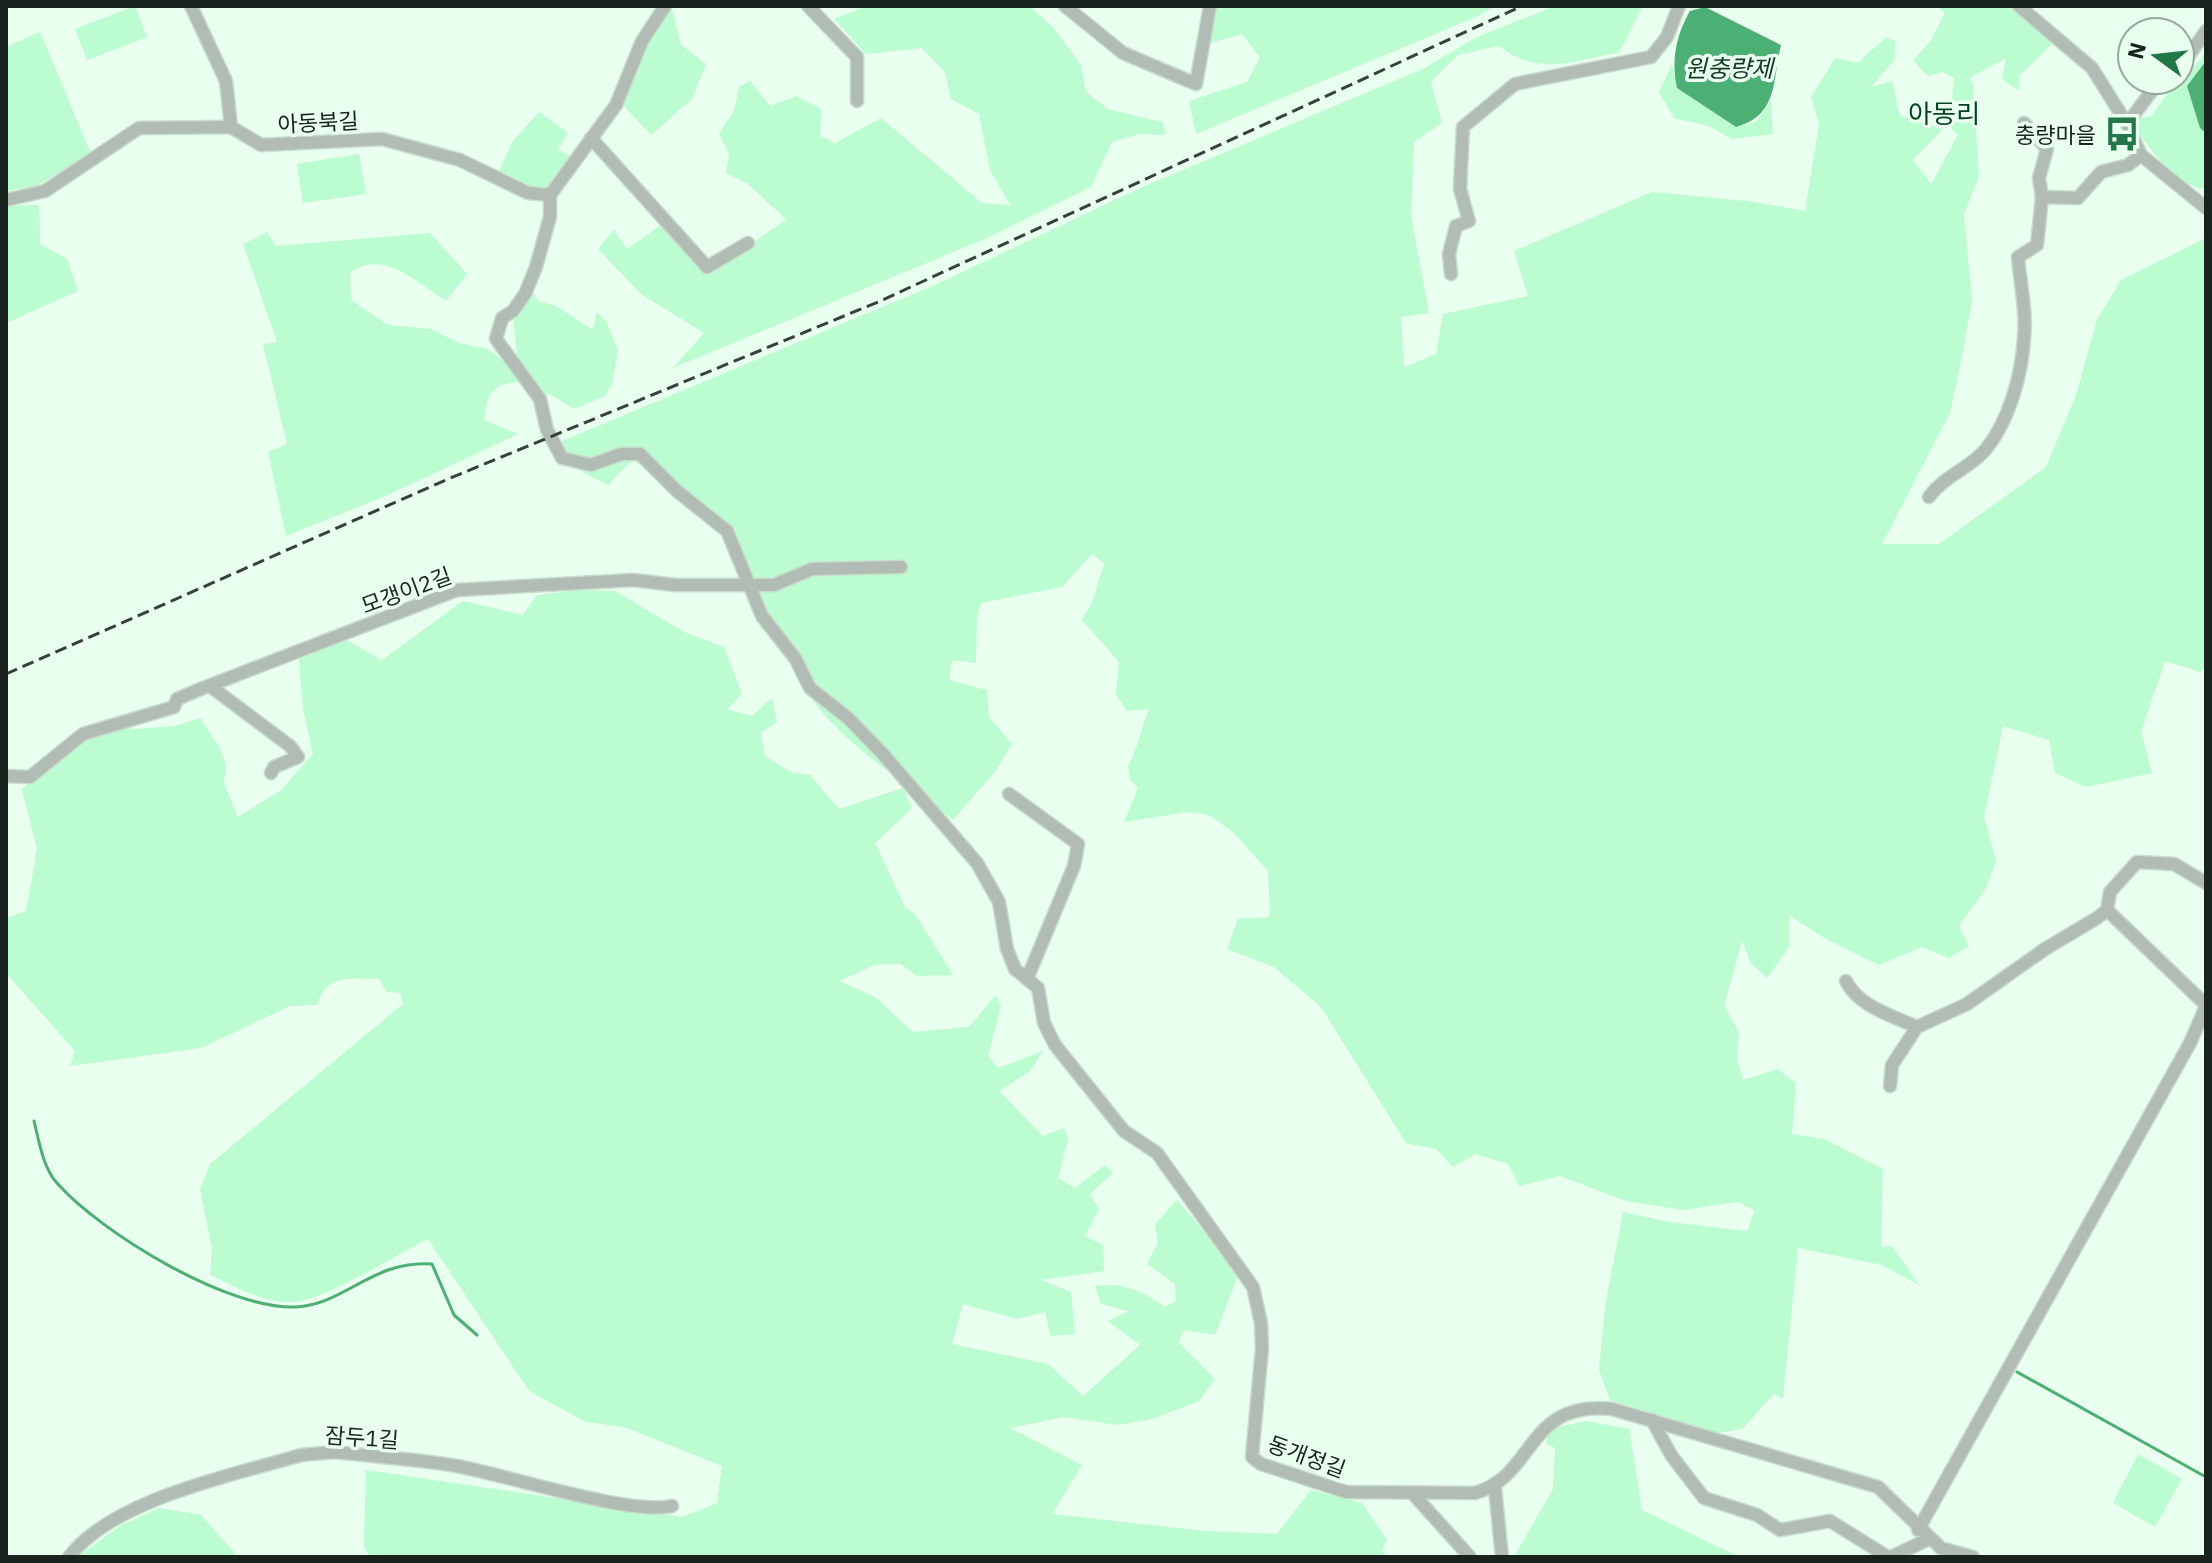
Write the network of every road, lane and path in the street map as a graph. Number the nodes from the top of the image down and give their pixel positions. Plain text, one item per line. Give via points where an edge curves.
1 (191, 6) edge
2 (665, 6) edge
3 (808, 6) edge
4 (1065, 6) edge
5 (1210, 6) edge
6 (1679, 6) edge
7 (2019, 6) edge
8 (2148, 96) edge
9 (857, 101) dead end
10 (2024, 123) dead end
11 (2127, 124) junction
12 (231, 127) junction
13 (591, 138) junction
14 (2141, 155) junction
15 (550, 195) junction
16 (2042, 197) junction
17 (6, 200) edge
18 (2206, 208) edge
19 (748, 243) dead end
20 (1451, 274) dead end
21 (1929, 497) dead end
22 (901, 567) dead end
23 (749, 586) junction
24 (210, 686) junction
25 (271, 773) dead end
26 (6, 776) edge
27 (1009, 794) dead end
28 (2206, 883) edge
29 (2107, 910) junction
30 (1027, 979) junction
31 (1846, 981) dead end
32 (2206, 1006) edge
33 (1917, 1027) junction
34 (1890, 1086) dead end
35 (1652, 1420) junction
36 (1495, 1488) junction
37 (1414, 1495) junction
38 (672, 1506) dead end
39 (1918, 1530) junction
40 (1929, 1539) junction
41 (69, 1557) edge
42 (1470, 1557) edge
43 (1502, 1557) edge
44 (1890, 1557) edge
45 (1973, 1557) edge

1 - 12 street via 226,81
2 - 13 street via 642,41 626,87
3 - 9 street via 857,57
4 - 5 street via 1123,53 1196,84
6 - 20 street via 1667,37 1651,57 1515,84 1463,127 1460,189 1469,221 1456,226 1449,254
7 - 11 street via 2092,68
8 - 11 street
10 - 16 street via 2047,149 2039,178
11 - 14 street
12 - 15 street, 아동북길 via 261,145 382,139 460,160 528,193
12 - 17 street, 아동북길 via 139,128 45,191
13 - 15 street
13 - 19 street via 707,267
14 - 16 street via 2128,165 2101,172 2078,198
14 - 18 street
15 - 23 street via 550,217 536,267 525,294 497,329 502,352 540,399 547,430 562,458 591,465 621,454 640,454 727,531
16 - 21 street via 2037,245 2018,257 2025,337 1999,431 1984,453 1961,466
22 - 23 street, 모갱이2길 via 812,569 774,585
23 - 24 street, 모갱이2길 via 633,580 457,590
23 - 30 street, 동개정길 via 762,616 795,658 810,688 883,754 974,859 999,902 1015,969
24 - 25 street via 298,757
24 - 26 street, 모갱이2길 via 177,699 174,707 83,734 30,777
27 - 30 street via 1078,844 1074,866
28 - 29 street via 2174,864 2137,862 2110,892
29 - 32 street
29 - 33 street via 1967,1004
30 - 37 street, 동개정길 via 1038,988 1044,1023 1055,1045 1124,1131 1157,1153 1253,1287 1262,1348 1252,1457 1346,1492
31 - 33 street via 1862,1002
32 - 39 street
33 - 34 street via 1892,1065
35 - 36 street via 1583,1406 1546,1424
35 - 39 street via 1878,1487
35 - 44 street via 1704,1498 1757,1515 1780,1530 1830,1521
36 - 37 street, 동개정길
36 - 43 street
37 - 42 street
38 - 41 street, 잠두1길 via 619,1502 457,1466 335,1452 301,1455 112,1520
39 - 40 street
40 - 44 street
40 - 45 street

